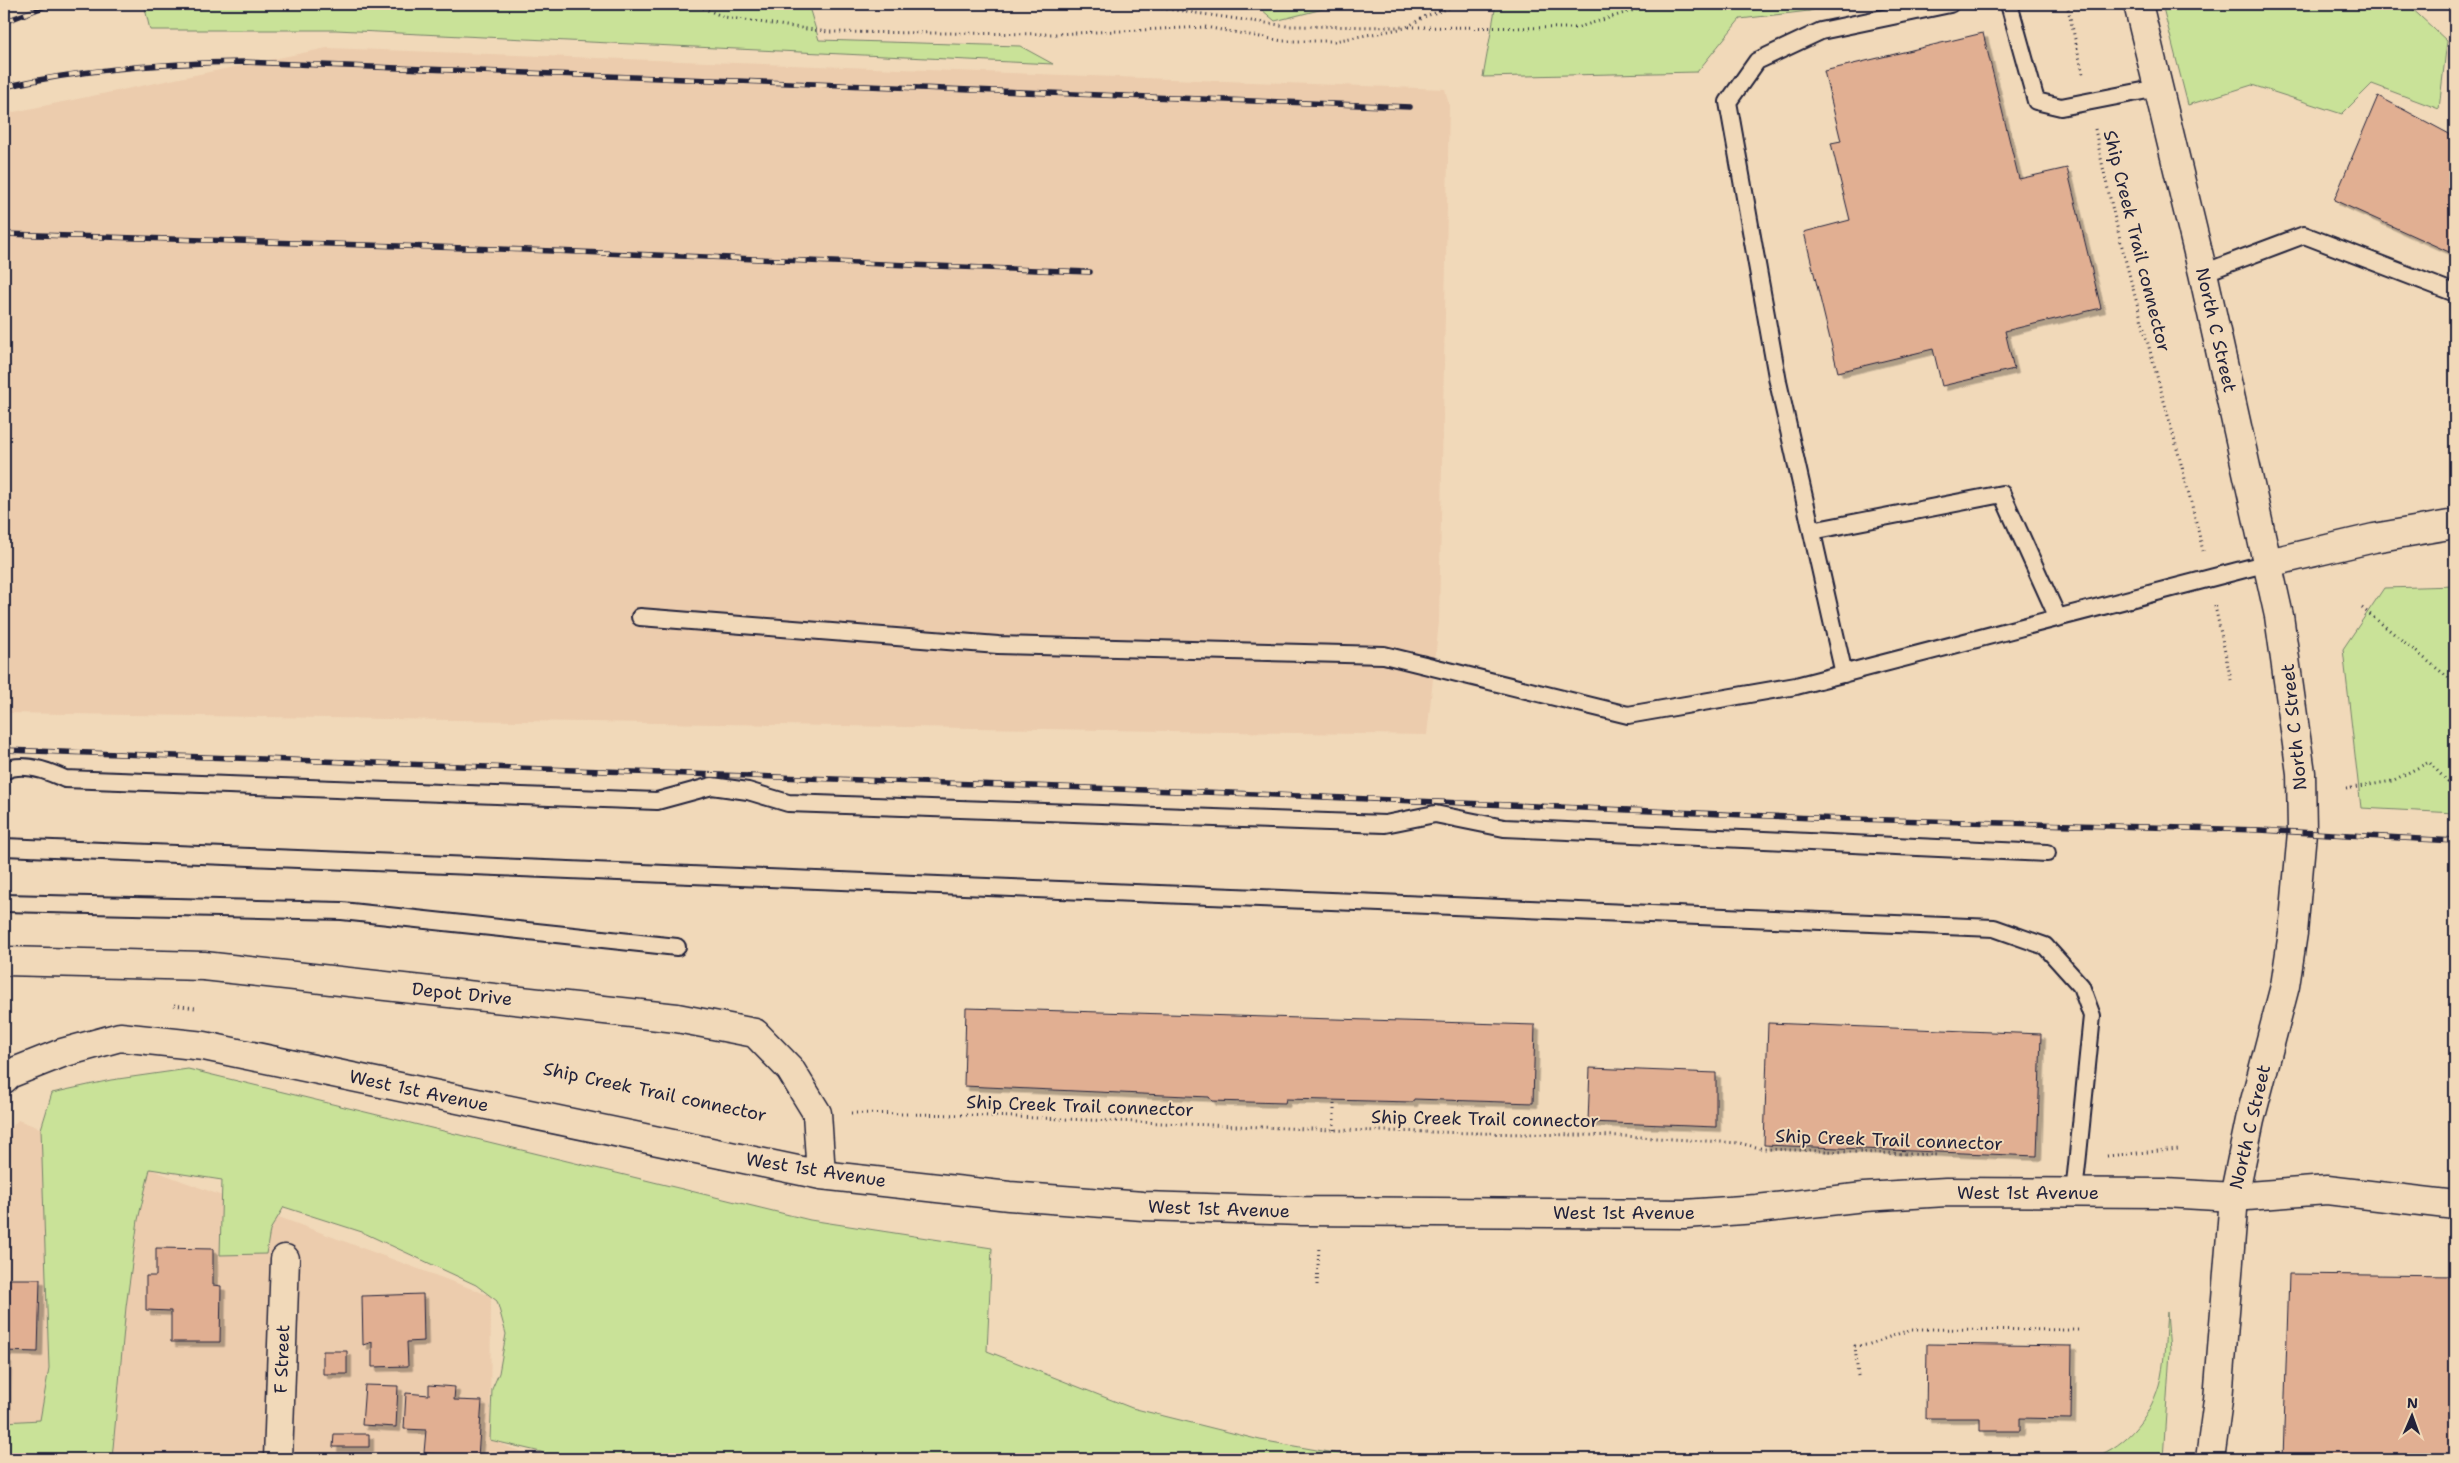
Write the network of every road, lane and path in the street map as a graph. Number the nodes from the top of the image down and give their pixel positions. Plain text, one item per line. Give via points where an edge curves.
1 (694, 4) edge
2 (1132, 4) edge
3 (1460, 4) edge
4 (1654, 4) edge
5 (1950, 4) edge
6 (2009, 4) edge
7 (2067, 4) edge
8 (2138, 4) edge
9 (2158, 88) junction
10 (2090, 103) junction
11 (2203, 272) junction
12 (2455, 293) edge
13 (2187, 484) dead end
14 (2455, 524) edge
15 (1812, 531) junction
16 (2268, 563) junction
17 (2362, 608) dead end
18 (640, 617) dead end
19 (2058, 618) junction
20 (1844, 674) junction
21 (2455, 683) edge
22 (4, 771) edge
23 (2455, 772) edge
24 (2346, 789) dead end
25 (4, 847) edge
26 (2048, 853) dead end
27 (4, 903) edge
28 (677, 947) dead end
29 (4, 961) edge
30 (172, 1005) dead end
31 (200, 1009) dead end
32 (4, 1079) edge
33 (1334, 1100) dead end
34 (817, 1113) junction
35 (1334, 1130) junction
36 (2179, 1149) dead end
37 (1941, 1156) dead end
38 (2079, 1158) junction
39 (821, 1175) junction
40 (2074, 1194) junction
41 (2234, 1196) junction
42 (2455, 1204) edge
43 (1319, 1246) dead end
44 (285, 1259) dead end
45 (1318, 1285) dead end
46 (2082, 1330) dead end
47 (1858, 1376) dead end
48 (278, 1459) edge
49 (2210, 1459) edge

1 - 3 path via 724,17 828,32 1054,34 1205,27 1283,41 1334,41 1405,28 1426,16
2 - 4 path via 1287,26 1566,28 1576,28
5 - 15 lane via 1821,32 1757,61 1728,102 1778,382
6 - 10 lane via 2036,101 2061,107
7 - 10 path, Ship Creek Trail connector
8 - 9 street, North C Street
9 - 10 lane
9 - 11 street, North C Street
10 - 13 path, Ship Creek Trail connector via 2106,189
11 - 12 lane via 2304,235
11 - 16 street, North C Street
14 - 16 street via 2374,538
15 - 19 lane via 2002,494
15 - 20 lane
16 - 19 lane
16 - 41 street, North C Street via 2288,670 2301,773 2302,832 2294,933 2285,986
17 - 21 path
18 - 20 lane via 998,645 1384,655 1628,715 1796,686
19 - 20 lane
22 - 26 lane via 10,768 44,770 65,779 657,801 712,786 748,791 788,803 1386,824 1435,814 1504,828
23 - 24 path via 2448,782 2429,762 2392,781
25 - 38 lane via 1994,928 2044,946 2081,986 2090,1008 2092,1016
27 - 28 lane via 342,911
29 - 34 street, Depot Drive via 204,966 677,1018 755,1033 790,1069
30 - 31 path
32 - 39 street, West 1st Avenue via 9,1074 62,1053 120,1037 204,1046
33 - 35 path
34 - 35 path, Ship Creek Trail connector via 965,1115
34 - 39 street, Depot Drive
35 - 37 path, Ship Creek Trail connector via 1623,1136 1739,1142 1764,1149
36 - 38 path
38 - 40 lane
39 - 40 street, West 1st Avenue via 1068,1201 1302,1211 1686,1214 1946,1192
40 - 41 street, West 1st Avenue
41 - 42 street, West 1st Avenue via 2327,1190
41 - 49 street, North C Street via 2218,1400
43 - 45 path
44 - 48 street, F Street
46 - 47 path via 1912,1329 1855,1346

